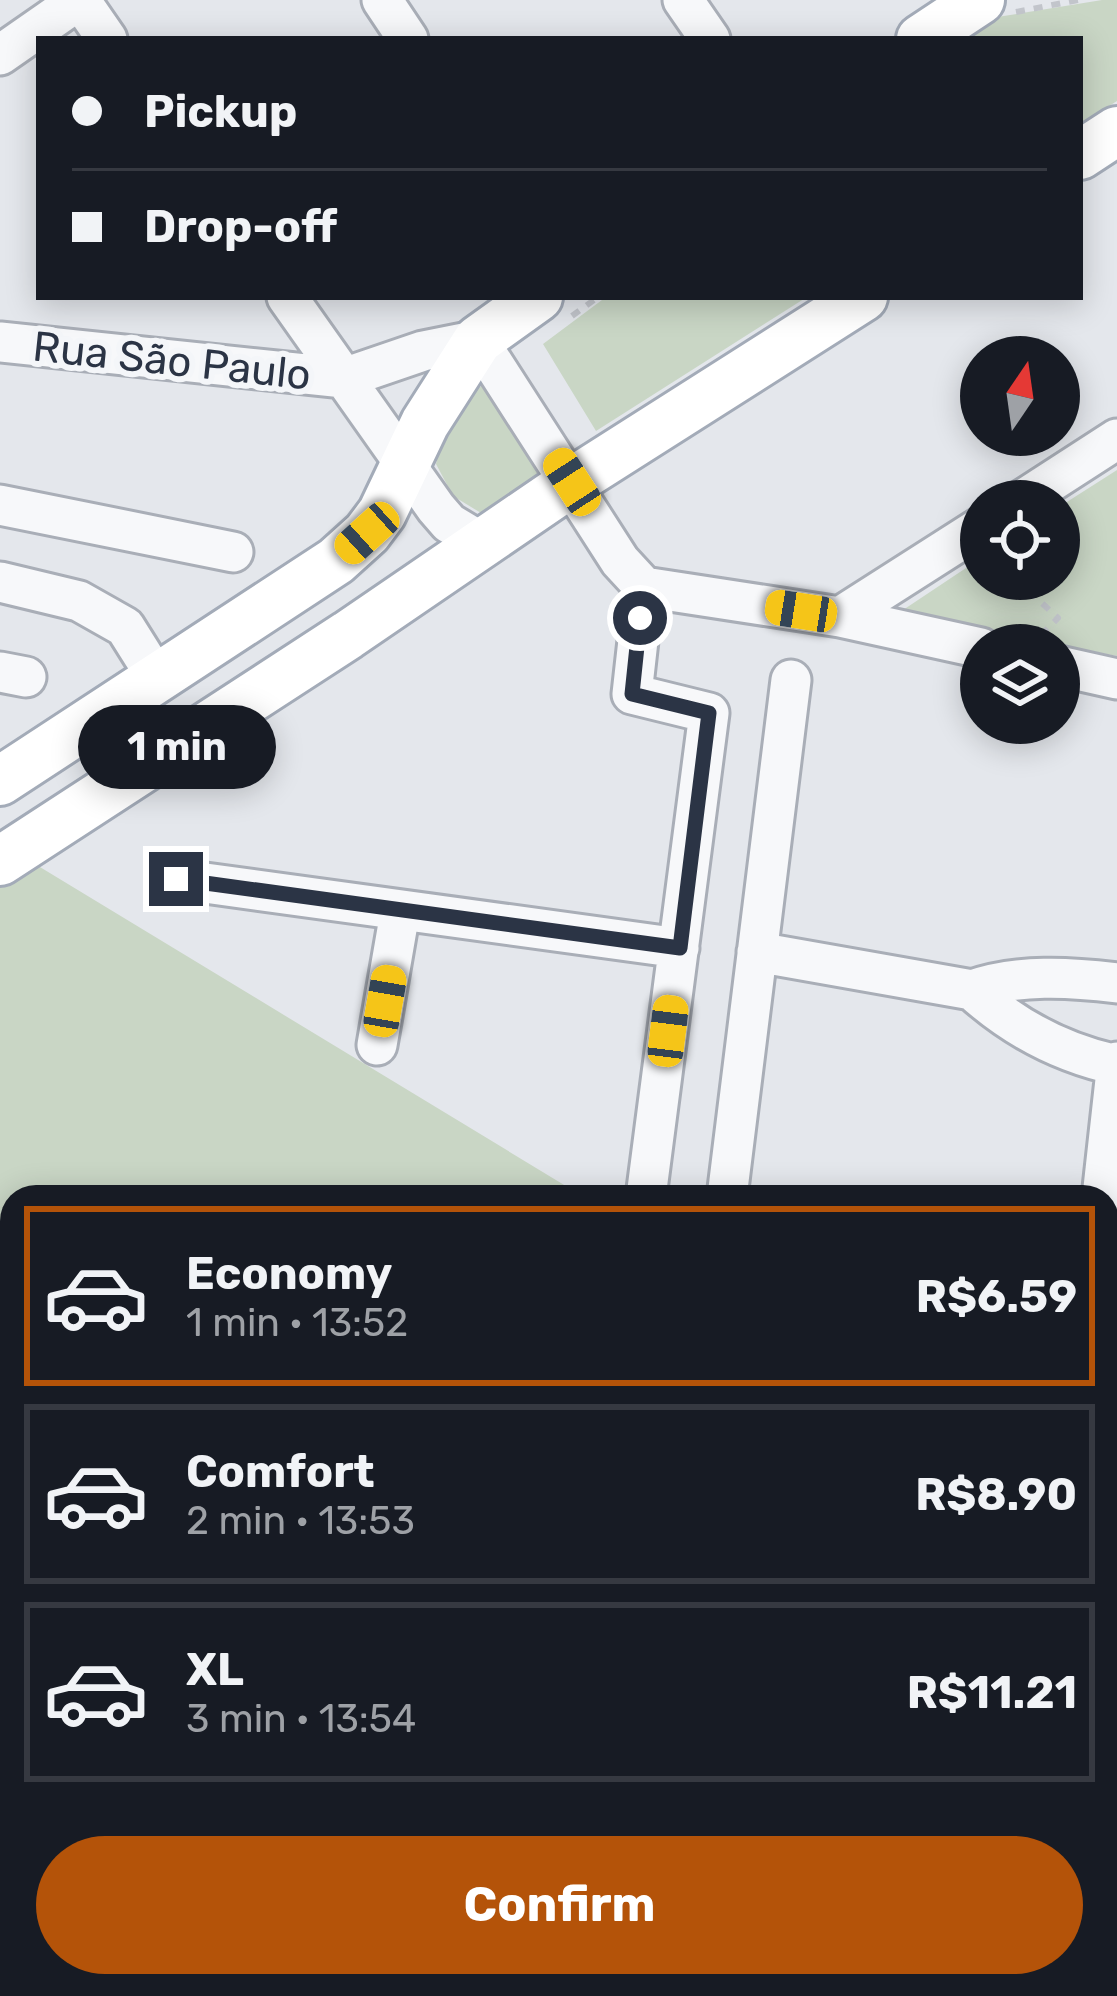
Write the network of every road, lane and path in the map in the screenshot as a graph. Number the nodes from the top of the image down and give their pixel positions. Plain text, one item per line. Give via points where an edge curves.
1 (79, 0) edge
2 (382, 0) edge
3 (683, 0) edge
4 (980, 0) edge
5 (105, 36) edge
6 (406, 36) edge
7 (708, 36) edge
8 (926, 36) edge
9 (0, 55) edge
10 (1117, 131) edge
11 (1083, 153) edge
12 (289, 300) edge
13 (534, 300) edge
14 (858, 300) edge
15 (478, 340) junction
16 (0, 341) edge
17 (344, 378) junction
18 (1117, 439) edge
19 (406, 470) junction
20 (1054, 480) edge
21 (572, 482) junction
22 (0, 505) edge
23 (960, 540) edge
24 (484, 544) junction
25 (233, 552) dead end
26 (0, 582) edge
27 (644, 586) junction
28 (1039, 600) edge
29 (841, 617) junction
30 (1056, 624) edge
31 (960, 644) edge
32 (1080, 666) edge
33 (157, 678) junction
34 (1117, 679) edge
35 (790, 680) dead end
36 (0, 781) edge
37 (0, 861) edge
38 (176, 879) dead end
39 (400, 912) junction
40 (680, 948) junction
41 (757, 952) junction
42 (1117, 983) edge
43 (972, 989) junction
44 (377, 1045) dead end
45 (1116, 1077) edge
46 (648, 1185) edge
47 (728, 1185) edge
48 (1103, 1185) edge

1 - 5 street
1 - 9 street
2 - 6 street
3 - 7 street
4 - 8 main road
10 - 11 main road
12 - 17 street
13 - 15 main road, Rua São Paulo
14 - 21 main road
15 - 17 street, Rua São Paulo
15 - 19 main road via 425,423
15 - 21 street
16 - 17 street, Rua São Paulo
17 - 19 street, Rua São Paulo
18 - 20 street
19 - 24 street, Rua São Paulo via 449,523
19 - 33 main road via 367,533 336,561
21 - 24 main road
21 - 27 street
22 - 25 street
23 - 29 street
24 - 37 main road
26 - 33 street via 79,601 125,626
27 - 29 street
27 - 40 street via 632,694 709,713
28 - 30 path
29 - 31 street
32 - 34 street
33 - 36 main road
35 - 41 street
38 - 39 street
39 - 40 street
39 - 44 street
40 - 46 street
41 - 43 street
41 - 47 street
42 - 43 street via 1023,980
43 - 45 street via 1027,1032
45 - 48 street

